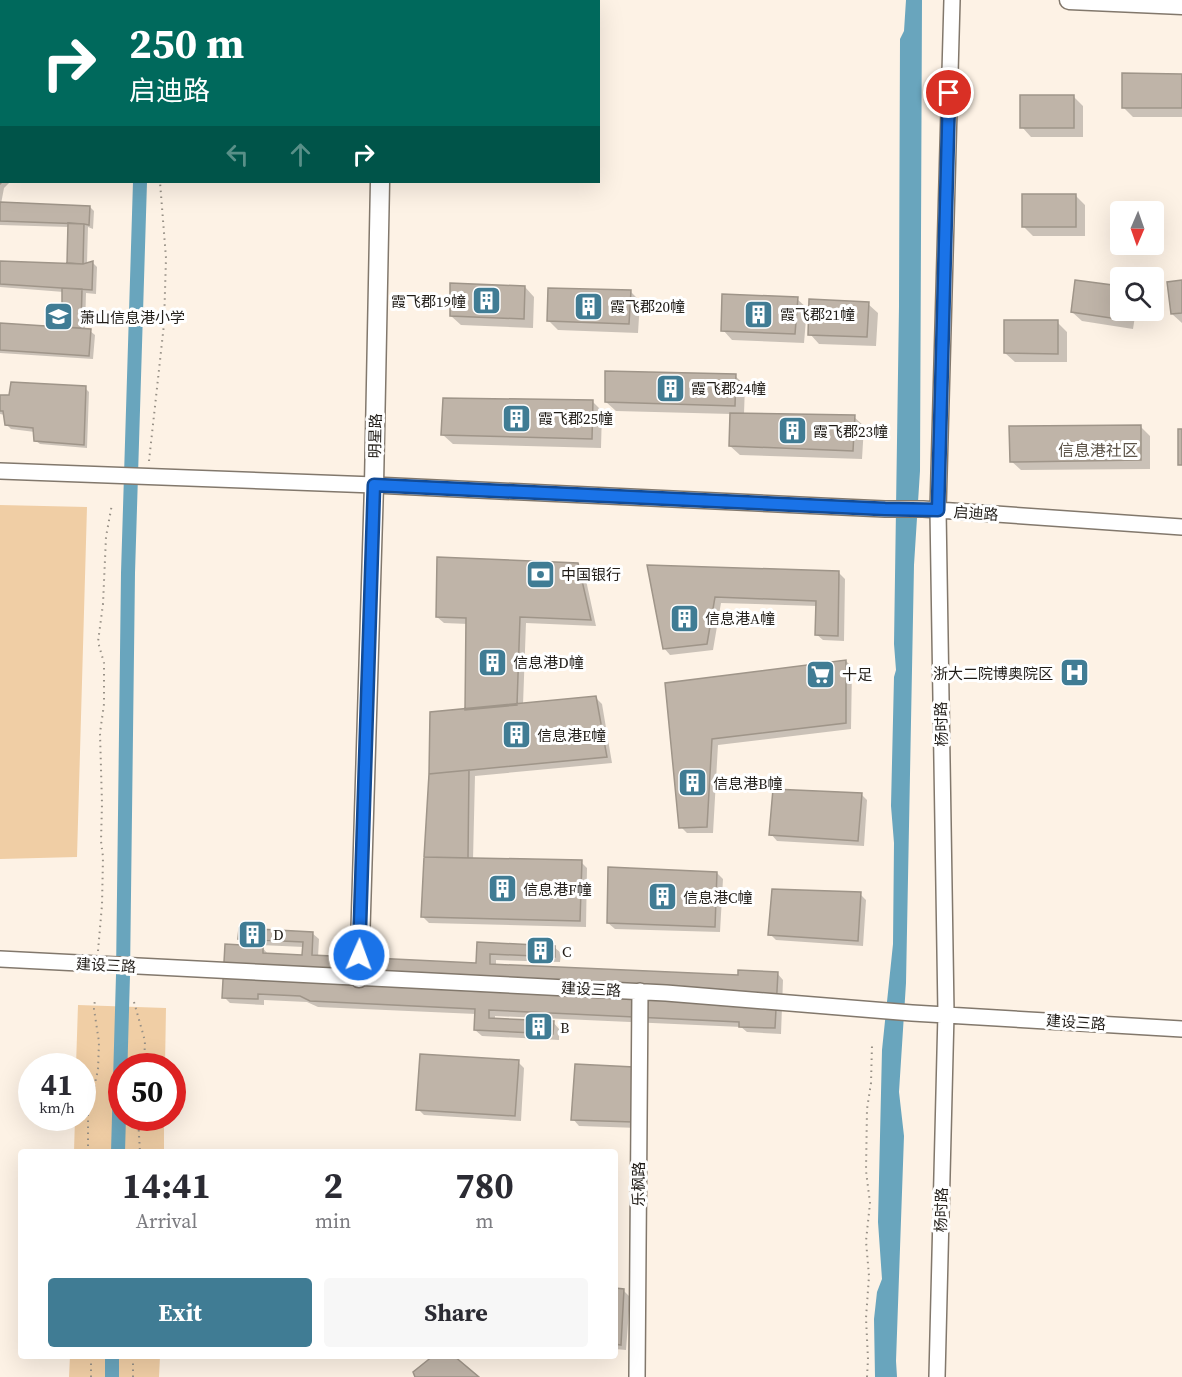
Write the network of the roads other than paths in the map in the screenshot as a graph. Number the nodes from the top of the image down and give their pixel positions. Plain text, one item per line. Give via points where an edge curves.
1 (952, 0) edge
2 (1069, 0) edge
3 (1182, 5) edge
4 (380, 183) edge
5 (0, 471) edge
6 (374, 485) junction
7 (931, 510) junction
8 (1182, 527) edge
9 (0, 959) edge
10 (359, 978) junction
11 (640, 991) junction
12 (946, 1013) junction
13 (1182, 1029) edge
14 (637, 1377) edge
15 (937, 1377) edge

1 - 7 street, 杨时路
2 - 3 main road
4 - 6 main road, 明星路
5 - 6 street, 启迪路
6 - 7 street, 启迪路
6 - 10 main road, 明星路
7 - 8 street, 启迪路
7 - 12 street, 杨时路
9 - 10 street, 建设三路 via 99,958 138,966
10 - 11 street, 建设三路
11 - 12 street, 建设三路
11 - 14 street, 乐枫路
12 - 13 street, 建设三路
12 - 15 street, 杨时路

